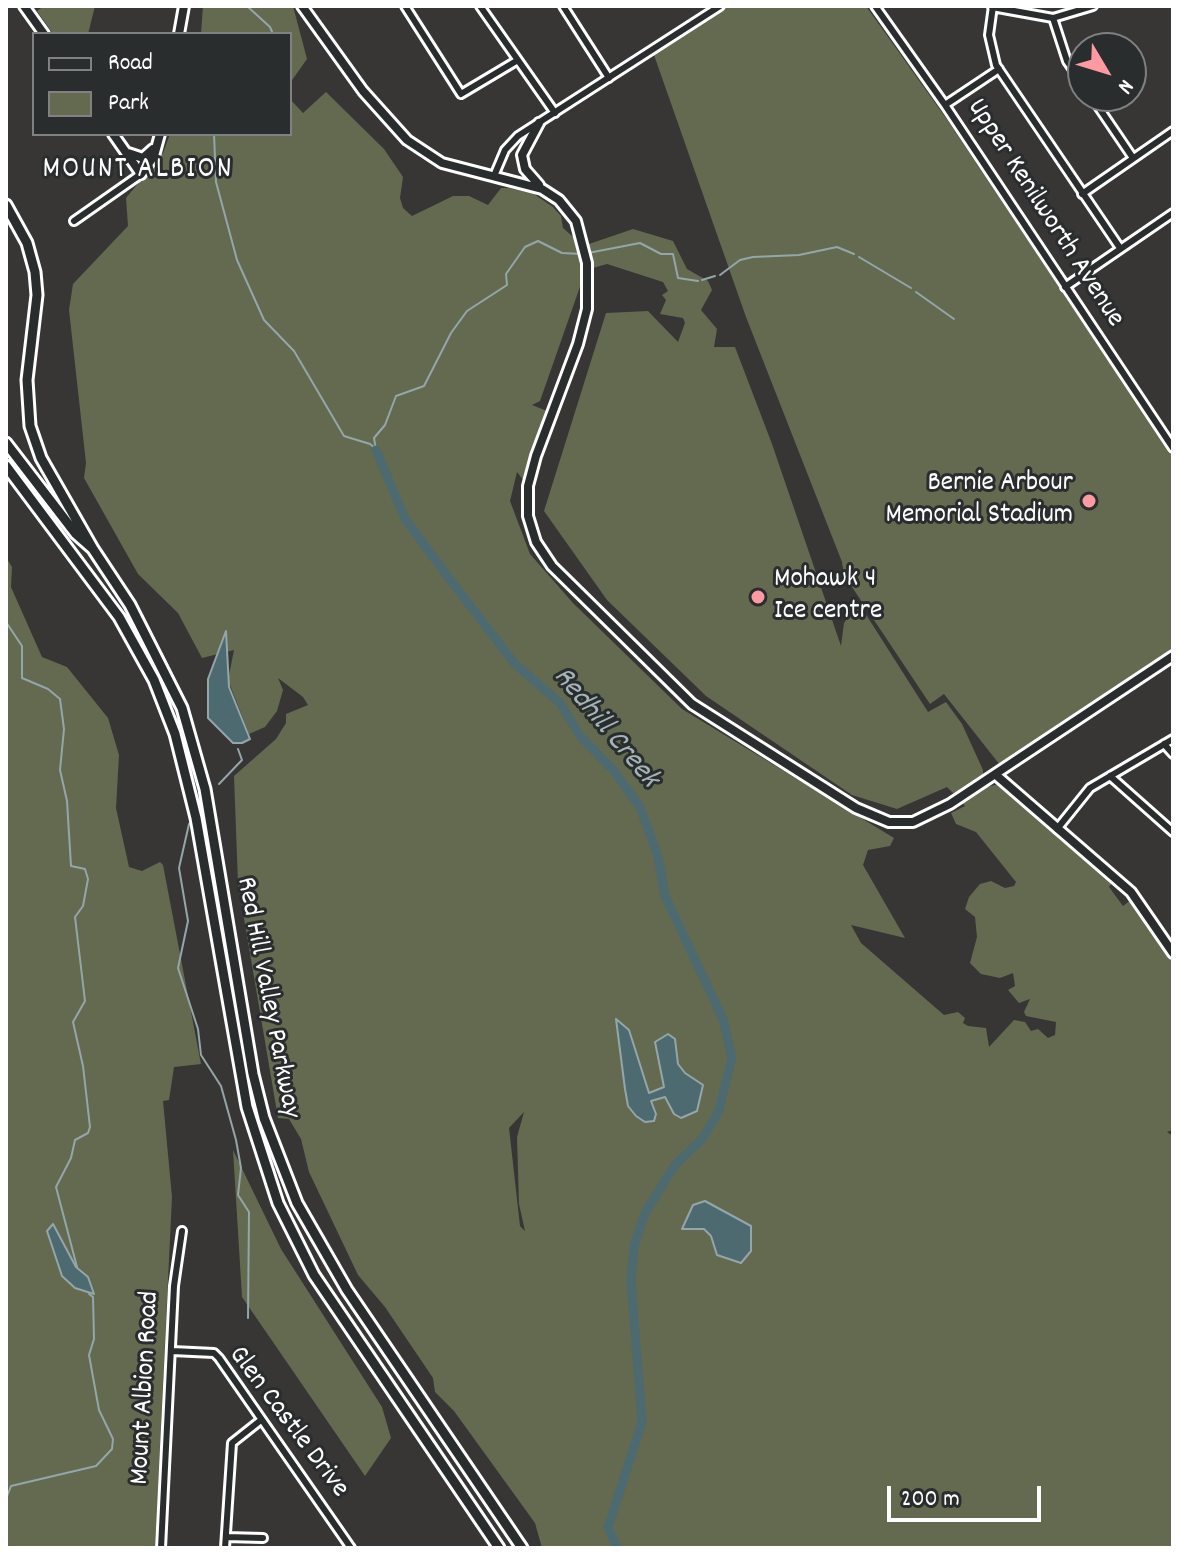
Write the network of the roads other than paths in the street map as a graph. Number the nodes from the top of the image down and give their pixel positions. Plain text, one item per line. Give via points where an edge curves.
1 (24, 6) edge
2 (184, 6) edge
3 (302, 6) edge
4 (405, 6) edge
5 (480, 6) edge
6 (563, 6) edge
7 (720, 6) edge
8 (875, 6) edge
9 (992, 6) edge
10 (1093, 6) edge
11 (1053, 18) junction
12 (43, 32) edge
13 (179, 32) edge
14 (518, 60) junction
15 (1067, 61) edge
16 (999, 69) junction
17 (609, 78) junction
18 (945, 105) junction
19 (1102, 112) edge
20 (555, 113) junction
21 (539, 123) junction
22 (1173, 131) edge
23 (115, 136) edge
24 (159, 136) edge
25 (159, 136) edge
26 (128, 153) junction
27 (1133, 158) junction
28 (141, 174) junction
29 (494, 176) junction
30 (542, 189) junction
31 (1082, 194) junction
32 (6, 205) edge
33 (1170, 214) edge
34 (74, 221) dead end
35 (1173, 225) edge
36 (1120, 248) junction
37 (1065, 287) junction
38 (6, 443) edge
39 (1173, 448) edge
40 (6, 466) edge
41 (6, 476) edge
42 (33, 506) junction
43 (93, 549) junction
44 (1173, 656) edge
45 (1173, 739) edge
46 (1164, 744) junction
47 (1173, 754) edge
48 (996, 775) junction
49 (1110, 776) junction
50 (1057, 829) junction
51 (1173, 832) edge
52 (1173, 953) edge
53 (182, 1231) dead end
54 (172, 1351) junction
55 (261, 1420) junction
56 (226, 1537) junction
57 (263, 1538) dead end
58 (161, 1548) edge
59 (225, 1548) edge
60 (351, 1548) edge
61 (499, 1548) edge
62 (522, 1548) edge

1 - 12 main road
2 - 13 main road
3 - 29 main road via 363,91 407,140 442,163
4 - 14 street via 461,94
5 - 14 street
6 - 17 street
7 - 17 street
8 - 18 street, Upper Kenilworth Avenue
9 - 11 street
9 - 16 street via 990,42
10 - 11 street
11 - 15 street
14 - 20 street
16 - 18 street
16 - 31 street
17 - 20 street
18 - 37 street, Upper Kenilworth Avenue
19 - 27 street
20 - 21 street
21 - 29 street via 510,143
21 - 30 main road via 526,140 522,158
22 - 27 street
23 - 26 main road
24 - 26 main road via 146,157
25 - 28 main road
26 - 28 main road
27 - 31 street
28 - 34 street
29 - 30 main road
30 - 48 main road via 564,205 581,229 588,274 578,344 528,486 528,516 541,552 692,704 856,808 902,823 922,820
31 - 36 street
32 - 43 highway via 20,226 35,272 27,380 32,434
33 - 35 street
33 - 36 street
36 - 37 street
37 - 39 street, Upper Kenilworth Avenue
38 - 43 highway, Red Hill Valley Parkway
40 - 42 highway, Red Hill Valley Parkway
41 - 42 highway
42 - 61 highway, Red Hill Valley Parkway via 119,617 154,680 186,773 247,1107 278,1203 329,1298
43 - 62 highway, Red Hill Valley Parkway via 130,605 182,708 198,762 253,1074 281,1166 347,1290
44 - 48 main road
45 - 46 street
46 - 47 street
46 - 49 street
48 - 50 main road
49 - 50 street via 1090,788
49 - 51 street
50 - 52 main road via 1139,901
53 - 54 street, Mount Albion Road
54 - 55 street, Glen Castle Drive via 214,1353
54 - 58 street, Mount Albion Road
55 - 56 street via 232,1443
55 - 60 street, Glen Castle Drive
56 - 57 street
56 - 59 street

